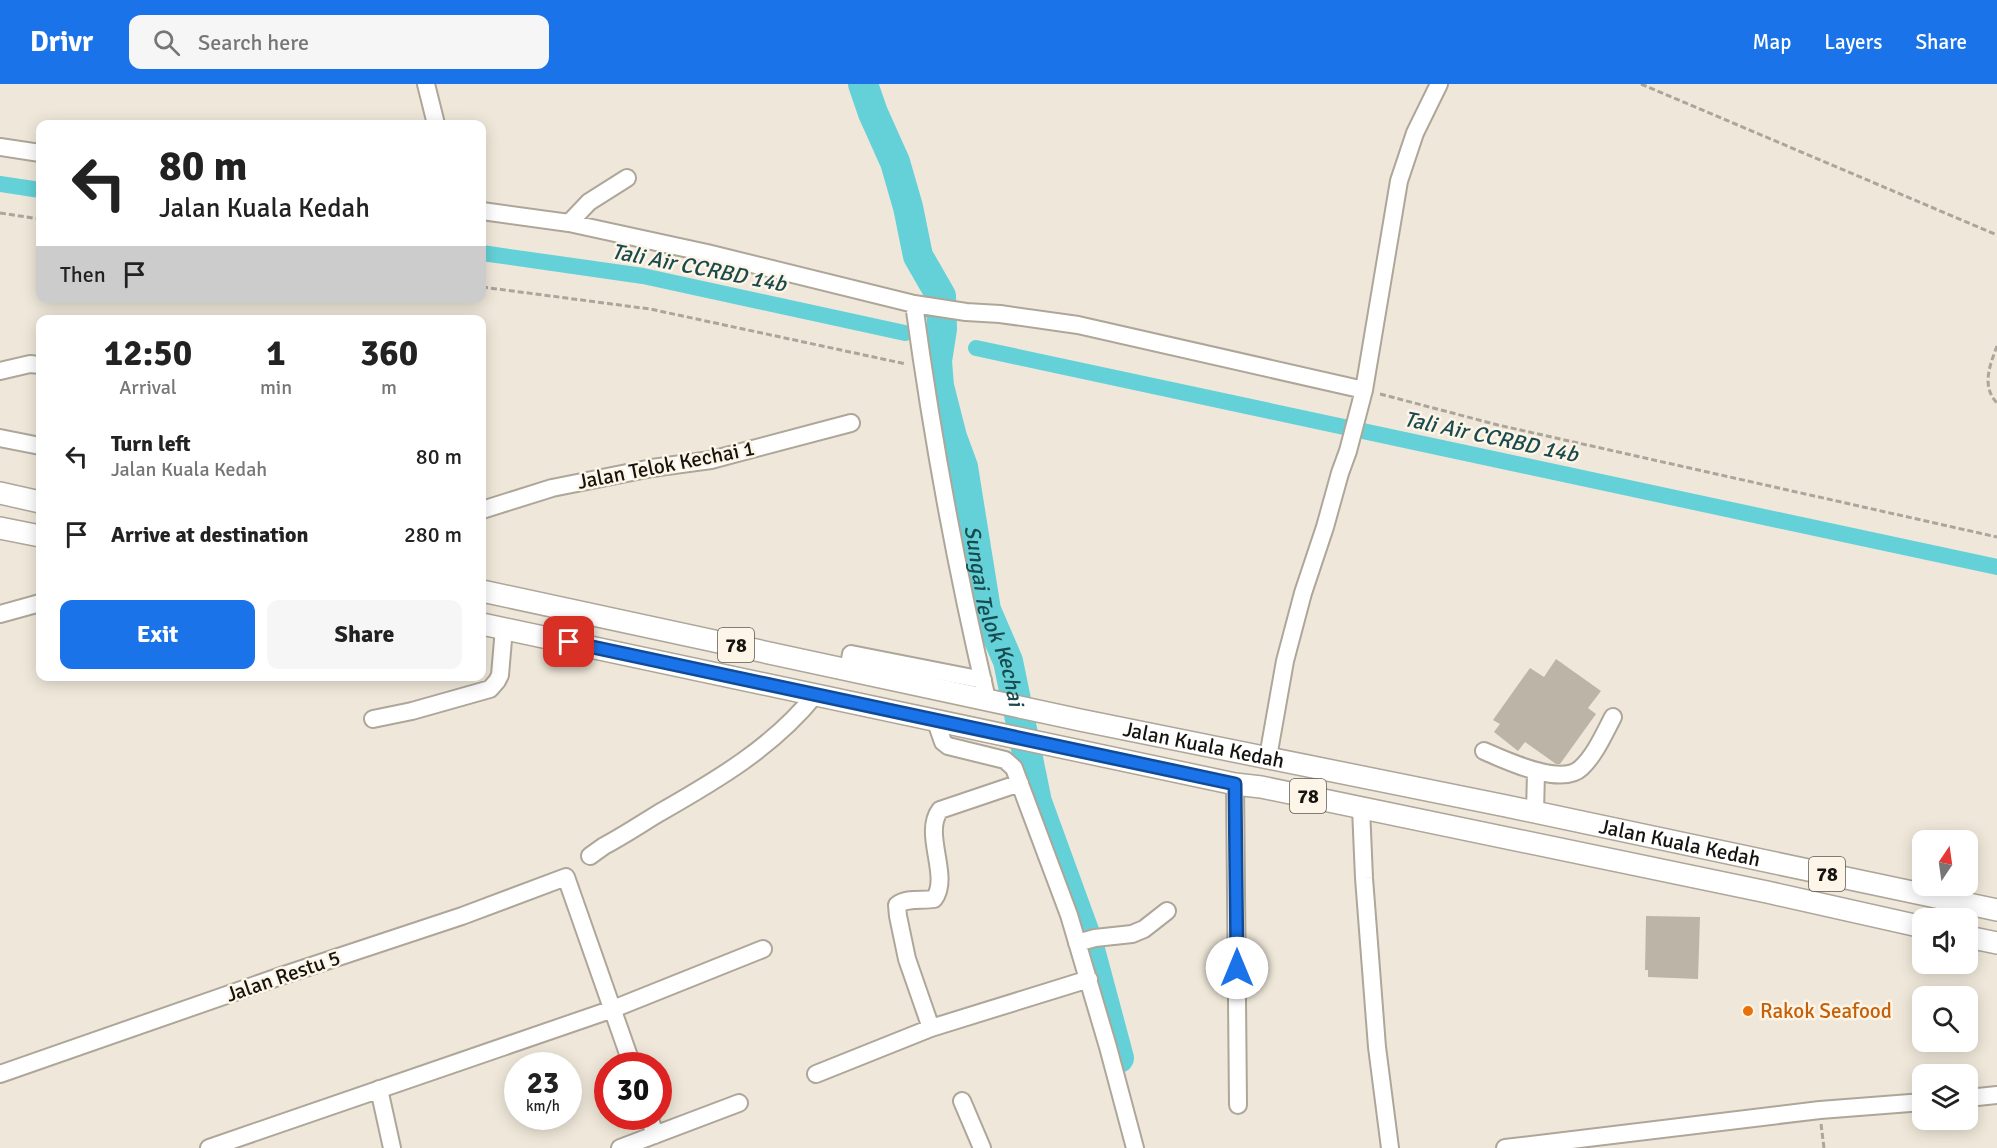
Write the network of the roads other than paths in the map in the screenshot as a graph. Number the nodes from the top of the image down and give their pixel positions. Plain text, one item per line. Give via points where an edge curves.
1 (426, 84) edge
2 (1439, 84) edge
3 (435, 120) edge
4 (0, 147) edge
5 (36, 152) edge
6 (627, 178) dead end
7 (486, 212) edge
8 (570, 223) junction
9 (922, 305) junction
10 (36, 365) edge
11 (0, 371) edge
12 (1362, 396) junction
13 (851, 423) dead end
14 (0, 438) edge
15 (36, 445) edge
16 (0, 493) edge
17 (36, 501) edge
18 (486, 509) edge
19 (0, 528) edge
20 (36, 535) edge
21 (486, 592) edge
22 (36, 604) edge
23 (0, 614) edge
24 (486, 625) edge
25 (504, 628) junction
26 (987, 693) junction
27 (815, 694) junction
28 (1613, 717) dead end
29 (935, 719) junction
30 (373, 720) dead end
31 (1484, 751) dead end
32 (1268, 757) junction
33 (1536, 772) junction
34 (1020, 783) junction
35 (1235, 784) junction
36 (1361, 808) junction
37 (1535, 812) junction
38 (1541, 846) junction
39 (590, 856) dead end
40 (1950, 908) edge
41 (1978, 910) edge
42 (1997, 910) edge
43 (1167, 911) dead end
44 (1912, 925) edge
45 (1978, 939) edge
46 (1085, 941) junction
47 (1997, 943) edge
48 (763, 949) dead end
49 (1089, 979) junction
50 (613, 1009) junction
51 (931, 1028) junction
52 (628, 1052) edge
53 (0, 1074) edge
54 (816, 1074) dead end
55 (379, 1089) junction
56 (1997, 1095) edge
57 (1978, 1097) edge
58 (962, 1101) dead end
59 (739, 1103) dead end
60 (1912, 1103) edge
61 (1238, 1105) dead end
62 (653, 1130) edge
63 (655, 1135) junction
64 (209, 1148) edge
65 (392, 1148) edge
66 (620, 1148) edge
67 (982, 1148) edge
68 (1135, 1148) edge
69 (1390, 1148) edge
70 (1505, 1148) edge

1 - 3 street
2 - 12 street via 1415,133 1399,181
4 - 5 street
6 - 8 street via 589,202
7 - 8 street
8 - 9 street
9 - 12 street via 1078,325
9 - 26 street via 922,367 962,591
10 - 11 street
12 - 32 street via 1285,661
13 - 18 street, Jalan Telok Kechai 1 via 711,460 552,488
14 - 15 street
16 - 17 main road
19 - 20 main road
21 - 26 main road, Jalan Kuala Kedah / 78 via 848,670
22 - 23 street
24 - 25 main road, Jalan Kuala Kedah / 78
25 - 27 main road, Jalan Kuala Kedah / 78
25 - 30 street via 500,675 490,689
26 - 32 main road, Jalan Kuala Kedah / 78 via 1080,720
27 - 29 main road, Jalan Kuala Kedah / 78
27 - 39 street via 767,744 706,787
28 - 33 street via 1581,768 1566,774
29 - 34 street via 945,745 1008,762
29 - 35 main road, Jalan Kuala Kedah / 78
31 - 33 street
32 - 37 main road, Jalan Kuala Kedah / 78
33 - 37 street
34 - 46 street via 1059,886
34 - 51 street via 940,810 934,820 937,897 904,900 897,905 908,959
35 - 36 main road, Jalan Kuala Kedah / 78
35 - 61 street
36 - 38 main road, Jalan Kuala Kedah / 78
36 - 69 street via 1377,1047
37 - 38 main road
37 - 40 main road, Jalan Kuala Kedah / 78
38 - 44 main road, Jalan Kuala Kedah / 78
41 - 42 main road, Jalan Kuala Kedah / 78
43 - 46 street via 1132,934
45 - 47 main road
46 - 49 street
48 - 50 street
49 - 51 street
49 - 68 street
50 - 52 street
50 - 53 street, Jalan Restu 5 via 566,877
50 - 55 street
51 - 54 street
55 - 64 street
55 - 65 street
56 - 57 street
58 - 67 street
59 - 63 street
60 - 70 street via 1820,1110
62 - 63 street
63 - 66 street

